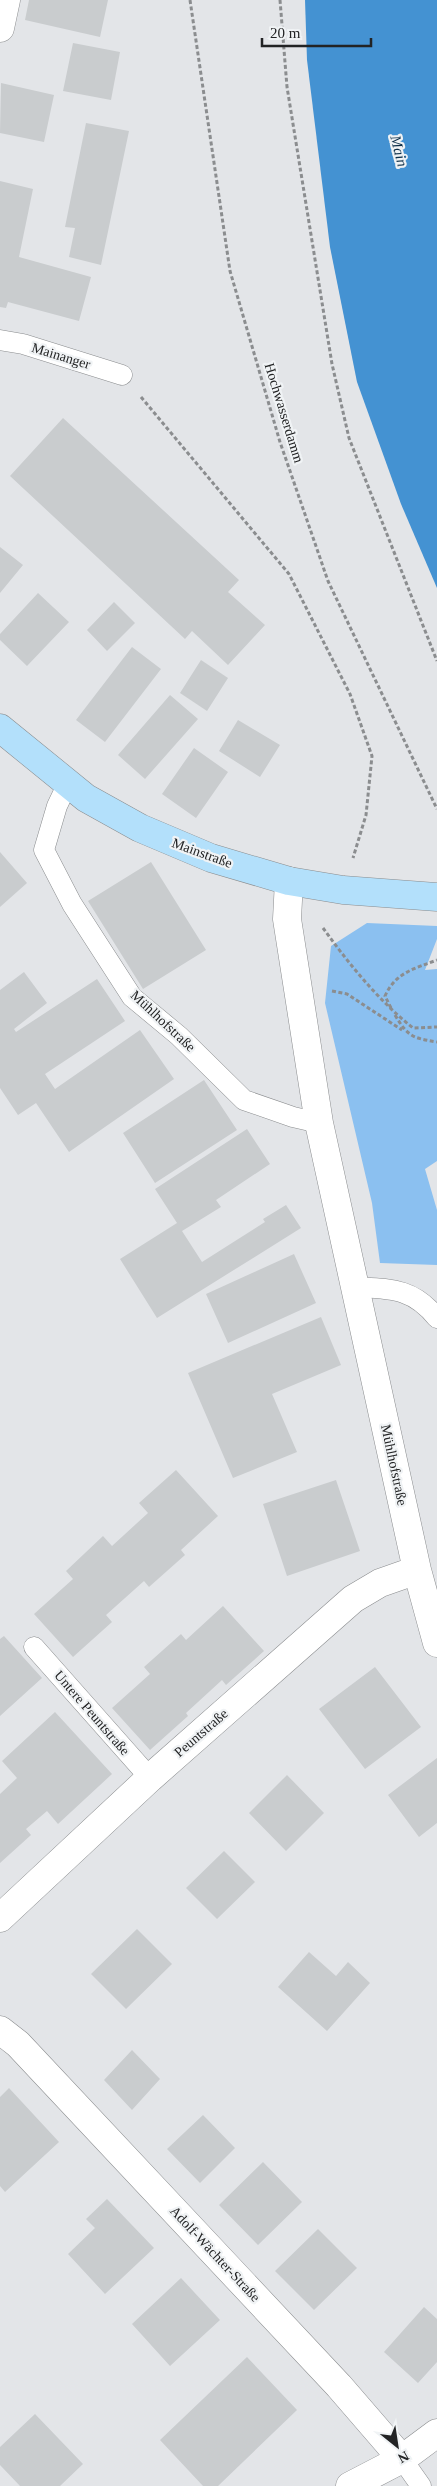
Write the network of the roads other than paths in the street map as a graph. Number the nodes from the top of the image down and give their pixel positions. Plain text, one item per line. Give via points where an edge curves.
1 (6, 0) edge
2 (0, 28) edge
3 (0, 340) edge
4 (122, 375) road end
5 (0, 728) edge
6 (68, 783) junction
7 (289, 881) junction
8 (437, 897) edge
9 (319, 1123) junction
10 (356, 1286) junction
11 (437, 1318) edge
12 (417, 1570) junction
13 (437, 1643) edge
14 (34, 1647) dead end
15 (150, 1778) junction
16 (0, 1918) edge
17 (0, 2030) edge
18 (437, 2433) edge
19 (402, 2459) junction
20 (350, 2486) edge
21 (421, 2486) edge

1 - 2 street
3 - 4 lane, Mainanger
5 - 6 main road, Mainstraße
6 - 7 main road, Mainstraße via 86,798 140,828 211,858
6 - 9 lane, Mühlhofstraße via 56,806 44,850 72,904 132,997 180,1036 244,1100
7 - 8 main road, Mainstraße via 343,890
7 - 9 street, Mühlhofstraße via 287,919
9 - 10 street, Mühlhofstraße
10 - 11 lane via 402,1290 429,1308
10 - 12 street, Mühlhofstraße
12 - 13 street, Mühlhofstraße
12 - 15 street, Peuntstraße via 380,1583 353,1599
14 - 15 lane, Untere Peuntstraße
15 - 16 street, Peuntstraße
17 - 19 street, Adolf-Wächter-Straße via 18,2044 339,2386
18 - 19 street
19 - 20 street
19 - 21 lane, Adolf-Wächter-Straße

